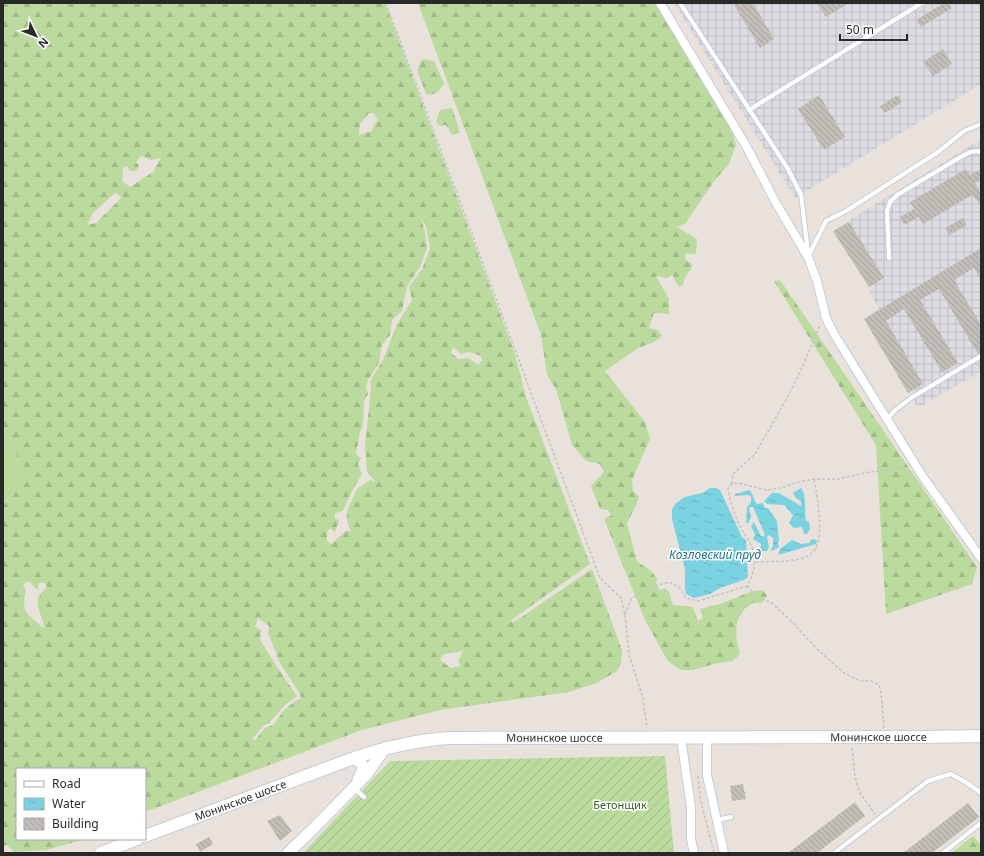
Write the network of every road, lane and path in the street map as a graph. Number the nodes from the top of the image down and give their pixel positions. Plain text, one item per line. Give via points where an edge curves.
1 (386, 3) edge
2 (660, 3) edge
3 (680, 3) edge
4 (922, 3) edge
5 (749, 110) junction
6 (981, 124) edge
7 (981, 152) edge
8 (808, 257) junction
9 (888, 258) dead end
10 (826, 318) junction
11 (981, 356) edge
12 (887, 420) junction
13 (915, 466) junction
14 (814, 479) junction
15 (732, 484) junction
16 (981, 558) edge
17 (756, 562) junction
18 (747, 586) junction
19 (625, 615) junction
20 (981, 736) edge
21 (707, 737) junction
22 (884, 737) junction
23 (649, 738) junction
24 (681, 738) junction
25 (852, 742) dead end
26 (385, 748) junction
27 (354, 758) junction
28 (355, 786) junction
29 (981, 793) edge
30 (364, 797) dead end
31 (731, 817) dead end
32 (878, 819) junction
33 (717, 820) junction
34 (981, 823) edge
35 (146, 836) edge
36 (134, 840) edge
37 (101, 853) edge
38 (288, 853) edge
39 (694, 853) edge
40 (724, 853) edge
41 (834, 853) edge
42 (943, 853) edge

1 - 19 path via 600,578 621,598
2 - 8 street via 745,144
3 - 5 lane
4 - 5 lane
5 - 8 lane via 788,169 801,195
6 - 8 lane via 964,131 938,152 826,221
7 - 9 lane via 970,152 959,158 897,195 890,202 887,211
8 - 10 street
10 - 12 street
10 - 15 path via 820,324 799,374 755,454 733,474
11 - 12 lane via 911,398
12 - 13 street
13 - 14 path via 838,479
13 - 16 street
14 - 15 path via 766,490 738,483
14 - 17 path via 820,536 814,552 791,560
15 - 17 path via 728,488 729,498 740,526 752,545
17 - 18 path
18 - 19 path via 698,601 686,598 679,587 669,582 640,592 631,599
18 - 22 path via 757,597 772,603 844,673 860,681 871,681 879,685
19 - 23 path via 629,655 643,698
20 - 22 main road, Монинское шоссе
21 - 22 main road, Монинское шоссе
21 - 24 main road, Монинское шоссе
21 - 33 street via 707,775
23 - 24 main road, Монинское шоссе
23 - 26 main road, Монинское шоссе via 450,738
24 - 39 street via 691,807 691,839
25 - 32 path via 855,777 860,793
26 - 27 main road, Монинское шоссе
26 - 28 street
27 - 28 street via 362,764 363,770
27 - 35 main road, Монинское шоссе
28 - 30 lane
28 - 38 street
29 - 32 lane via 951,774 928,781
31 - 33 lane
32 - 41 lane
33 - 40 street
34 - 42 lane
36 - 37 main road

